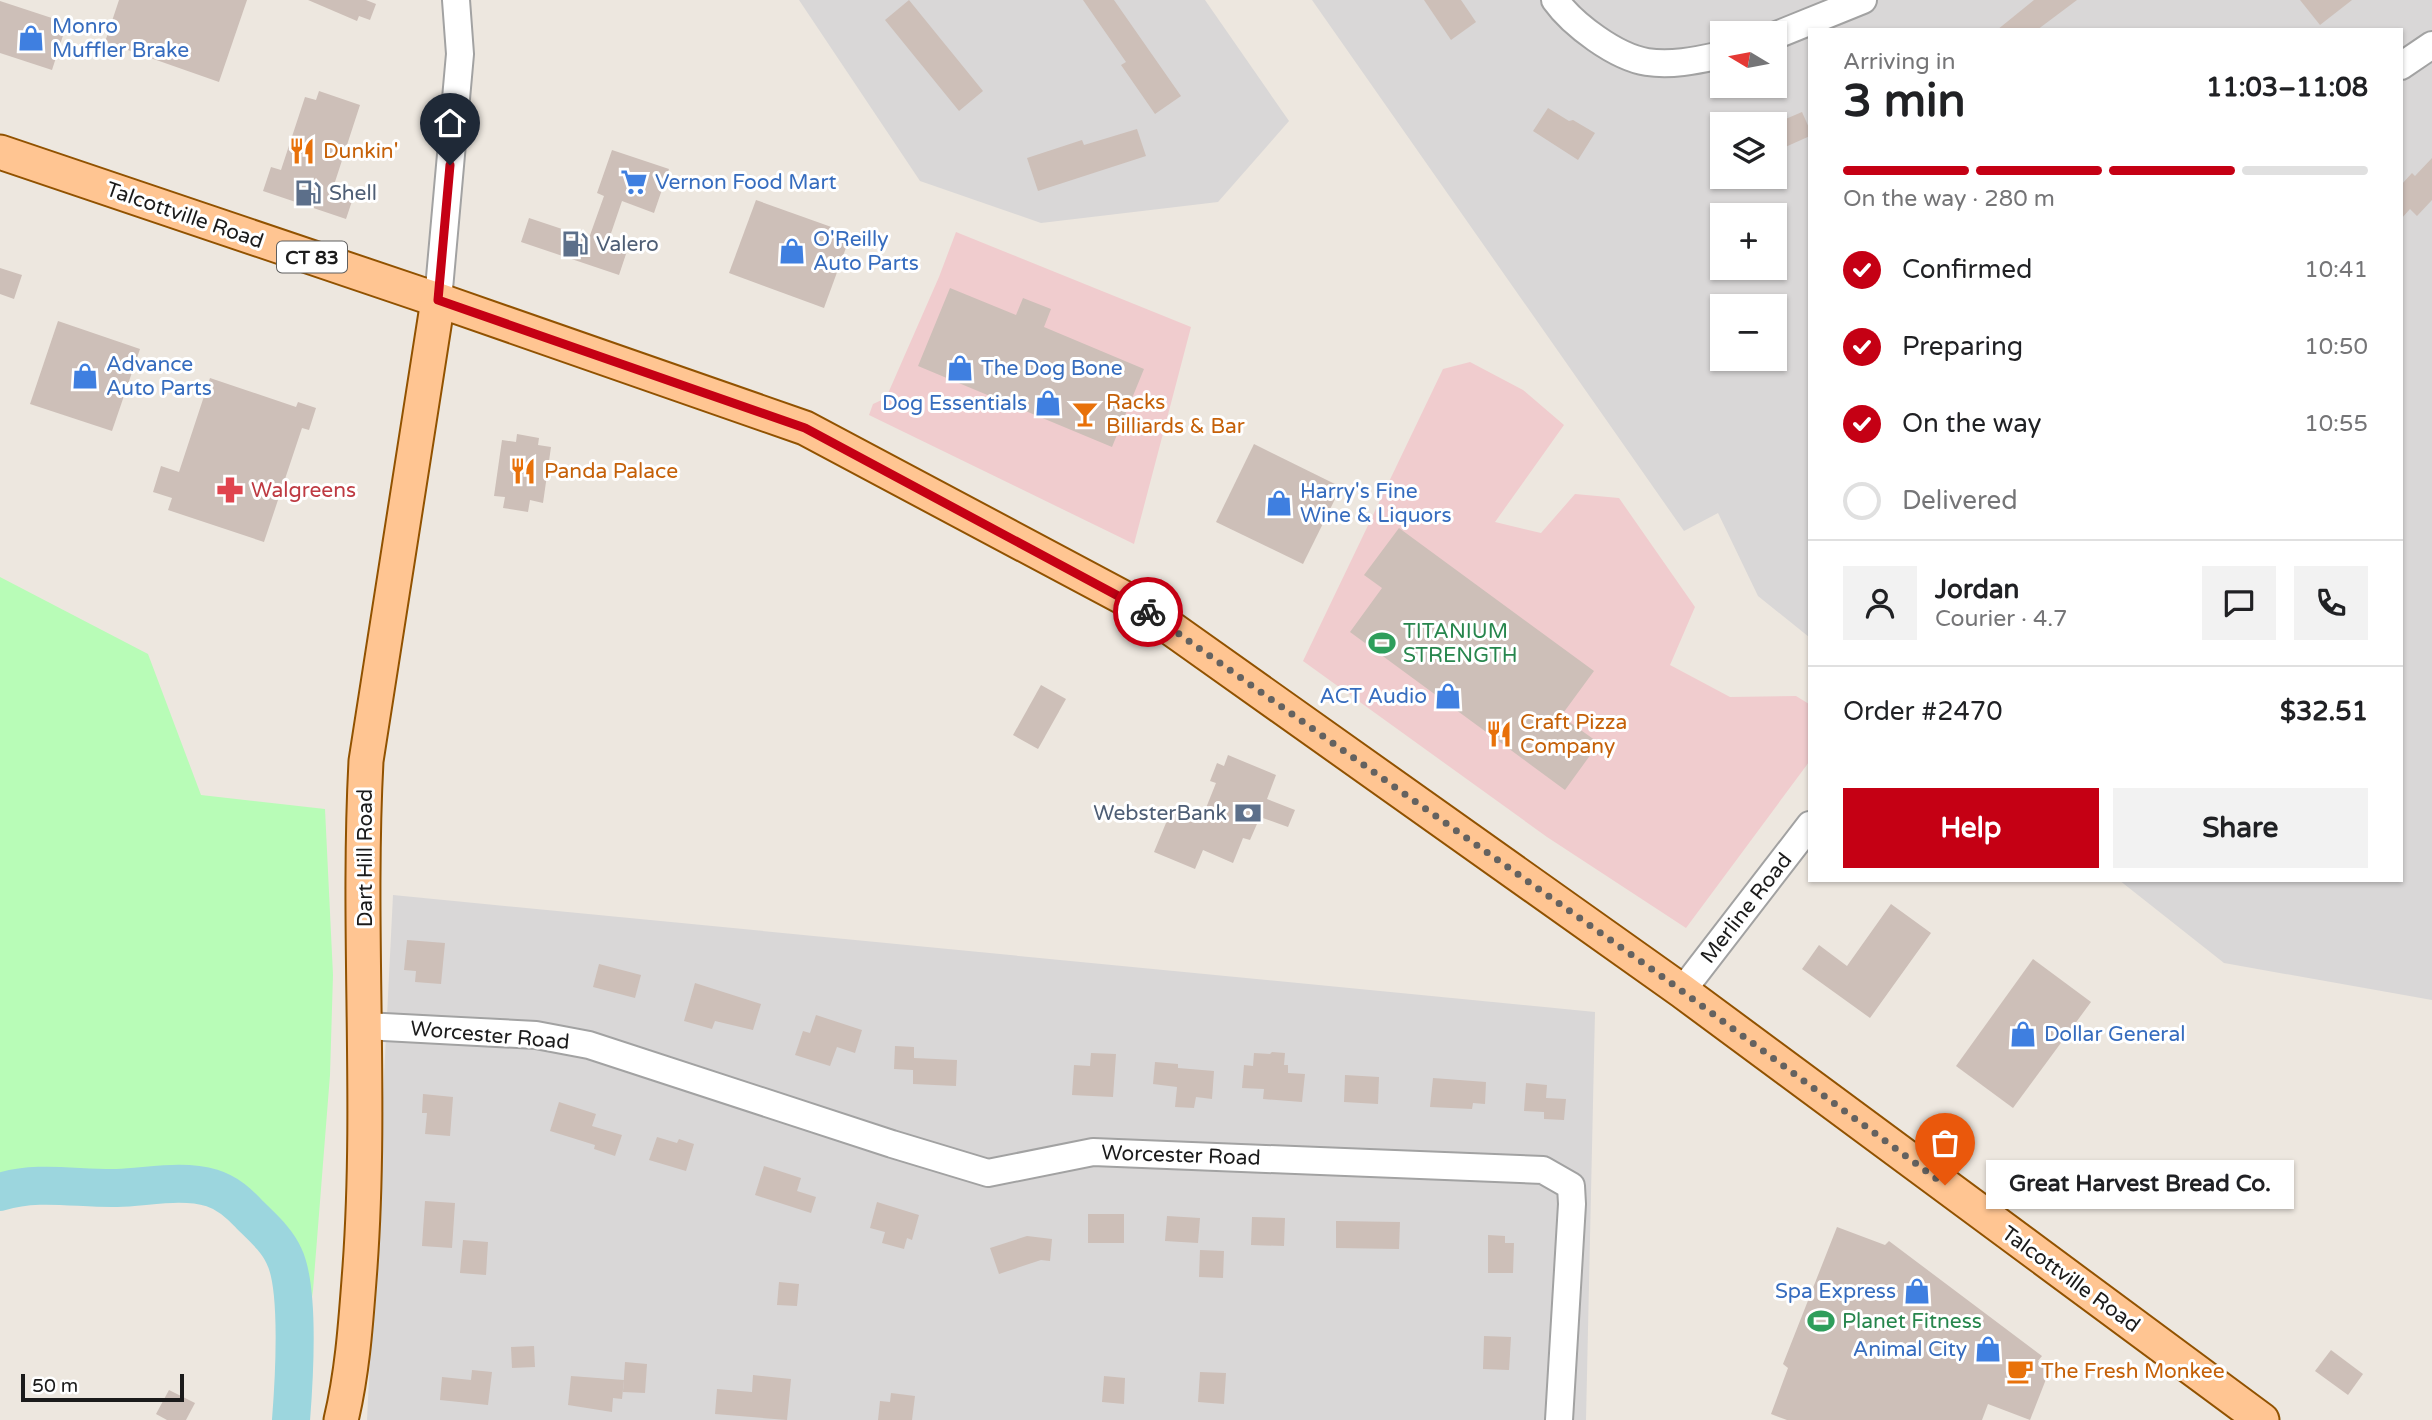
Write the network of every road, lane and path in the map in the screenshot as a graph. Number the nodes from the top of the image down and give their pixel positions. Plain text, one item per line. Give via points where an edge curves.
1 (456, 0) edge
2 (1555, 0) edge
3 (1863, 0) edge
4 (1787, 31) edge
5 (2432, 46) edge
6 (1710, 57) edge
7 (2403, 65) edge
8 (0, 152) edge
9 (438, 300) junction
10 (1808, 828) edge
11 (1682, 991) junction
12 (365, 1026) junction
13 (341, 1420) edge
14 (1559, 1420) edge
15 (2262, 1420) edge

1 - 9 street via 460,54
2 - 6 street via 1565,14 1604,45 1646,62
3 - 4 street
5 - 7 street
8 - 9 main road, Talcottville Road / CT 83
9 - 11 main road, Talcottville Road / CT 83 via 805,428 1141,607
9 - 12 main road, Dart Hill Road via 366,761
10 - 11 street, Merline Road
11 - 15 main road, Talcottville Road / CT 83
12 - 13 main road, Dart Hill Road via 365,1199 353,1360
12 - 14 street, Worcester Road via 536,1035 589,1045 988,1173 1093,1152 1543,1170 1571,1186

